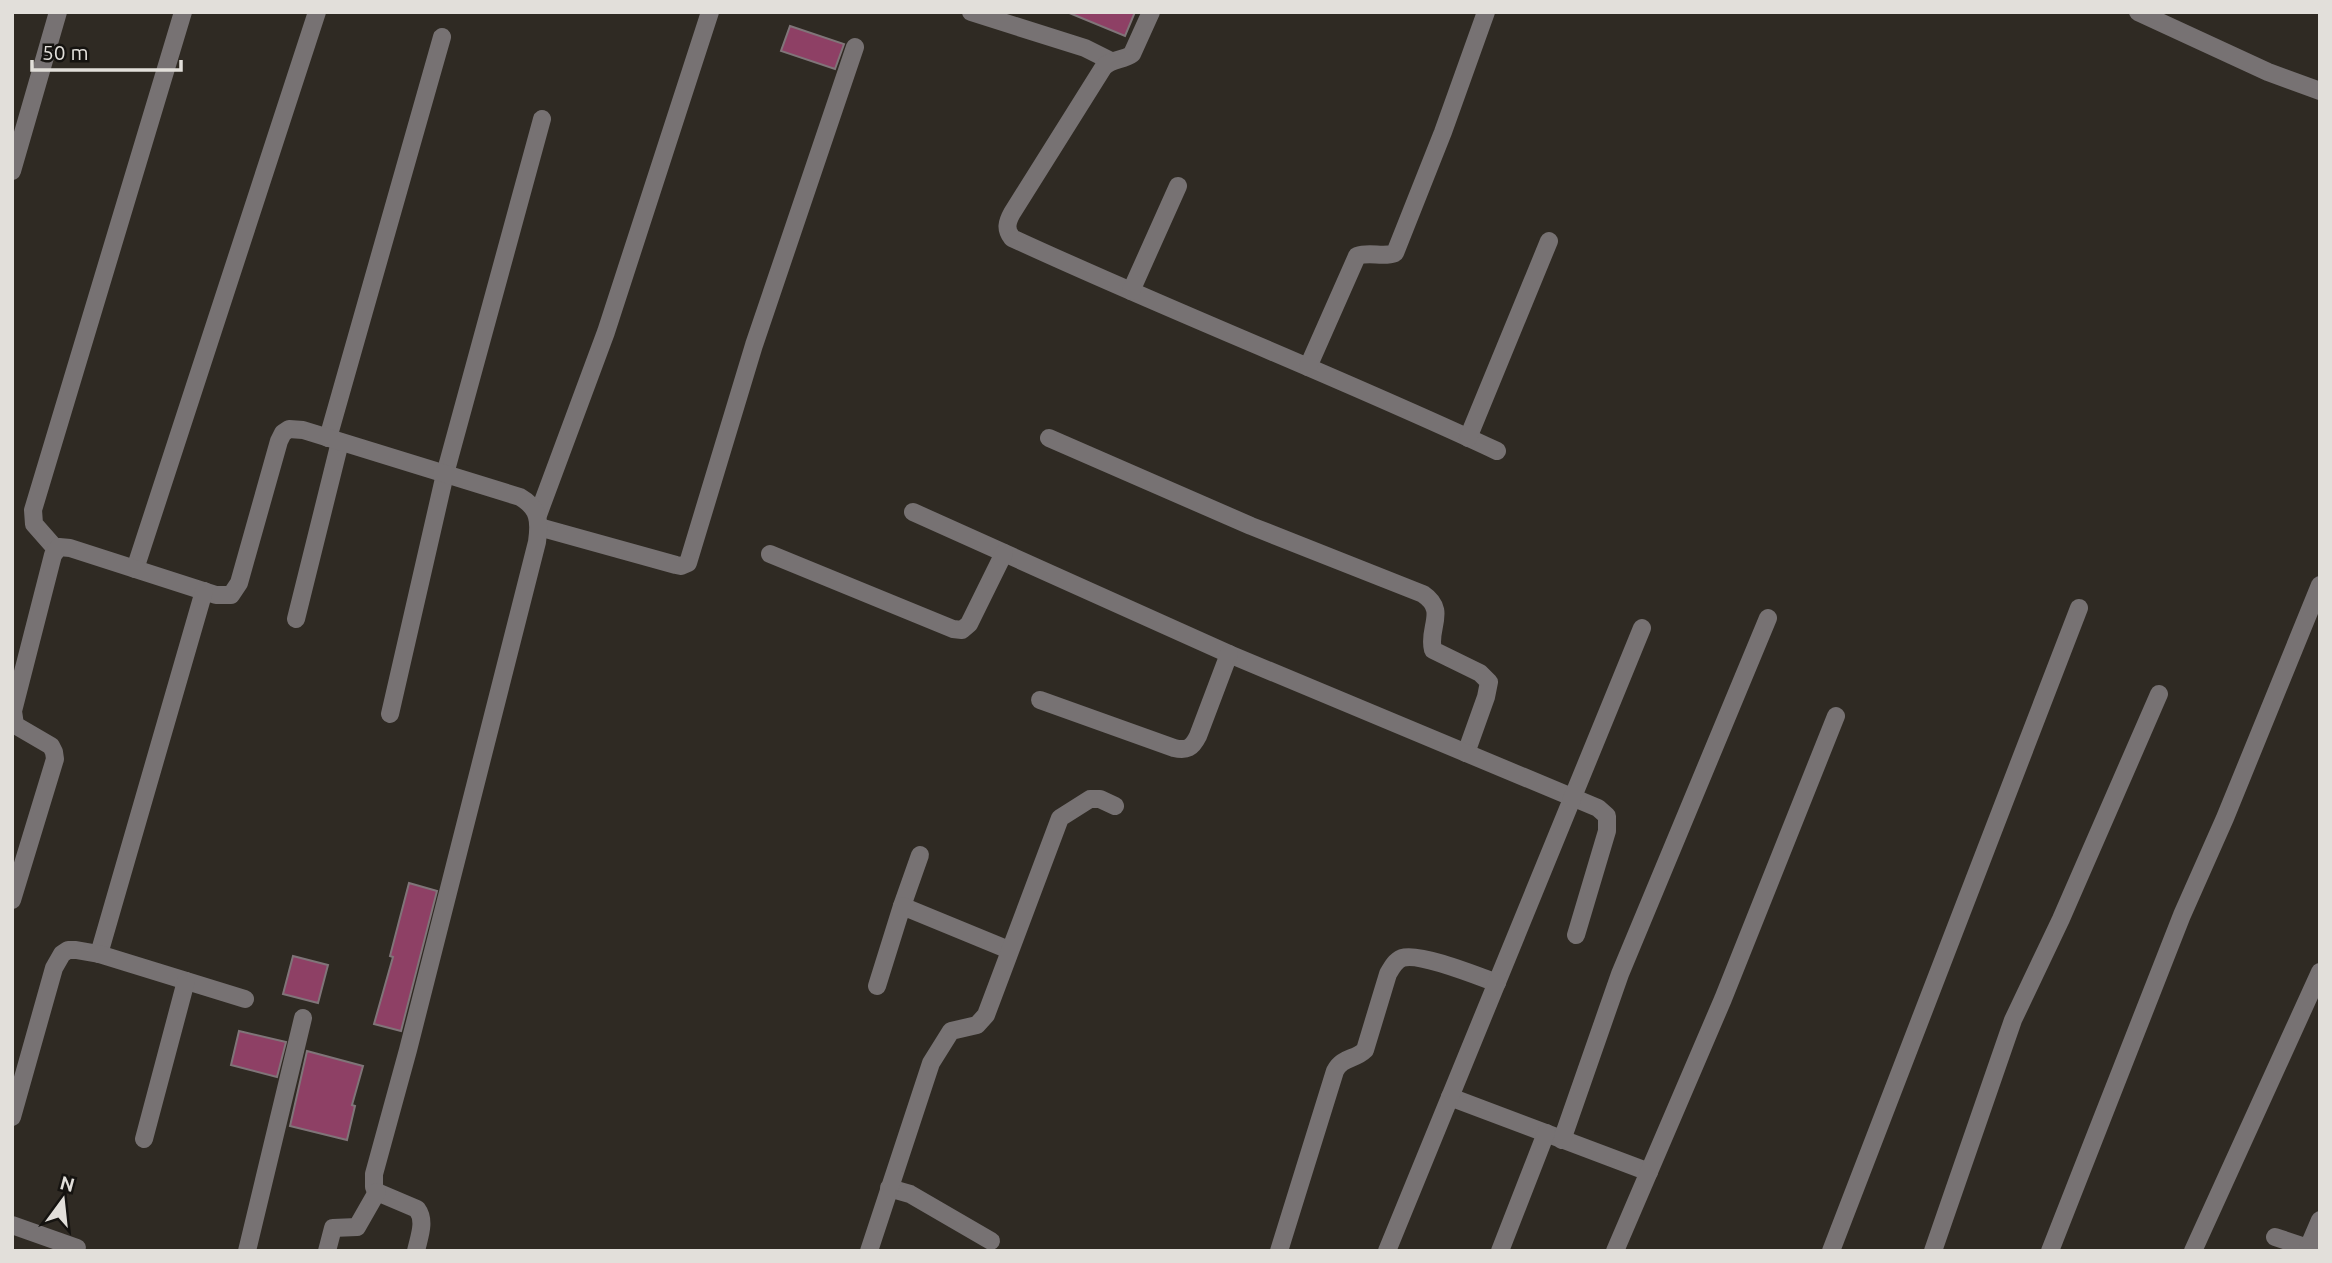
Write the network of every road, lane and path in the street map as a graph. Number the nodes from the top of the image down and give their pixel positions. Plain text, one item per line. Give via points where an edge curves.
1 (58, 12) edge
2 (183, 12) edge
3 (317, 12) edge
4 (710, 12) edge
5 (971, 12) edge
6 (1152, 12) edge
7 (1486, 12) edge
8 (2149, 14) edge
9 (442, 37) dead end
10 (855, 47) dead end
11 (1111, 61) junction
12 (2320, 91) edge
13 (542, 119) dead end
14 (12, 171) edge
15 (1178, 186) dead end
16 (1549, 241) dead end
17 (1131, 291) junction
18 (1308, 367) junction
19 (1049, 438) dead end
20 (1468, 438) junction
21 (334, 440) junction
22 (1497, 451) dead end
23 (446, 474) junction
24 (913, 512) dead end
25 (539, 521) junction
26 (56, 549) junction
27 (1004, 553) junction
28 (770, 554) dead end
29 (135, 569) junction
30 (2320, 584) edge
31 (204, 591) junction
32 (2079, 608) dead end
33 (1768, 618) dead end
34 (296, 619) dead end
35 (1643, 628) dead end
36 (21, 645) edge
37 (1229, 654) junction
38 (2159, 694) dead end
39 (1040, 700) dead end
40 (390, 714) dead end
41 (1836, 716) dead end
42 (1466, 753) junction
43 (1573, 797) junction
44 (1115, 806) dead end
45 (920, 855) dead end
46 (12, 900) edge
47 (902, 906) junction
48 (1576, 935) dead end
49 (1009, 950) junction
50 (99, 954) junction
51 (2320, 972) edge
52 (186, 981) junction
53 (1497, 982) junction
54 (877, 986) dead end
55 (244, 999) dead end
56 (303, 1018) dead end
57 (1450, 1097) junction
58 (12, 1117) edge
59 (1554, 1137) junction
60 (144, 1139) dead end
61 (1649, 1172) junction
62 (889, 1188) junction
63 (377, 1192) junction
64 (2320, 1220) edge
65 (12, 1225) edge
66 (2275, 1237) dead end
67 (991, 1241) dead end
68 (77, 1248) dead end
69 (2312, 1249) edge
70 (247, 1251) edge
71 (327, 1251) edge
72 (416, 1251) edge
73 (869, 1251) edge
74 (1279, 1251) edge
75 (1387, 1251) edge
76 (1500, 1251) edge
77 (1615, 1251) edge
78 (1830, 1251) edge
79 (1933, 1251) edge
80 (2050, 1251) edge
81 (2193, 1251) edge

1 - 14 street
2 - 26 street via 33,510 34,524
3 - 29 street
4 - 25 street
5 - 11 street via 1086,48
6 - 11 street via 1132,54
7 - 18 street via 1395,253 1357,256
8 - 12 street via 2268,72
9 - 21 street
10 - 25 street via 754,345 688,563 676,565
11 - 17 street via 1012,213 1007,228 1012,238
13 - 23 street
15 - 17 street
16 - 20 street
17 - 18 street
18 - 20 street
19 - 42 street via 1431,599 1436,613 1433,650 1489,682
20 - 22 street
21 - 23 street
21 - 31 street via 296,428 283,432 236,590 224,597
21 - 34 street
23 - 25 street via 520,497 532,504
23 - 40 street
24 - 27 street
25 - 63 street via 374,1174
26 - 29 street via 70,548
26 - 36 street
27 - 28 street via 970,624 962,630
27 - 37 street
29 - 31 street
30 - 80 street via 2182,915
31 - 50 street
32 - 78 street
33 - 59 street
35 - 43 street
36 - 46 street via 13,720 51,746 55,758
37 - 39 street via 1198,736 1186,750
37 - 42 street
38 - 79 street via 2013,1020
41 - 61 street
42 - 43 street
43 - 48 street via 1604,812 1608,822
43 - 53 street
44 - 49 street via 1090,799 1060,818
45 - 47 street
47 - 49 street
47 - 54 street
49 - 62 street via 986,1015 978,1025 951,1031 931,1063
50 - 52 street
50 - 58 street via 68,950 57,960
51 - 81 street
52 - 55 street
52 - 60 street
53 - 57 street
53 - 74 street via 1422,958 1393,964 1365,1051 1342,1061 1335,1071
56 - 70 street
57 - 59 street
57 - 75 street
59 - 61 street
59 - 76 street
61 - 77 street
62 - 67 street
62 - 73 street
63 - 71 street via 357,1227 333,1228
63 - 72 street via 421,1215
64 - 69 street
65 - 68 street
66 - 69 street

